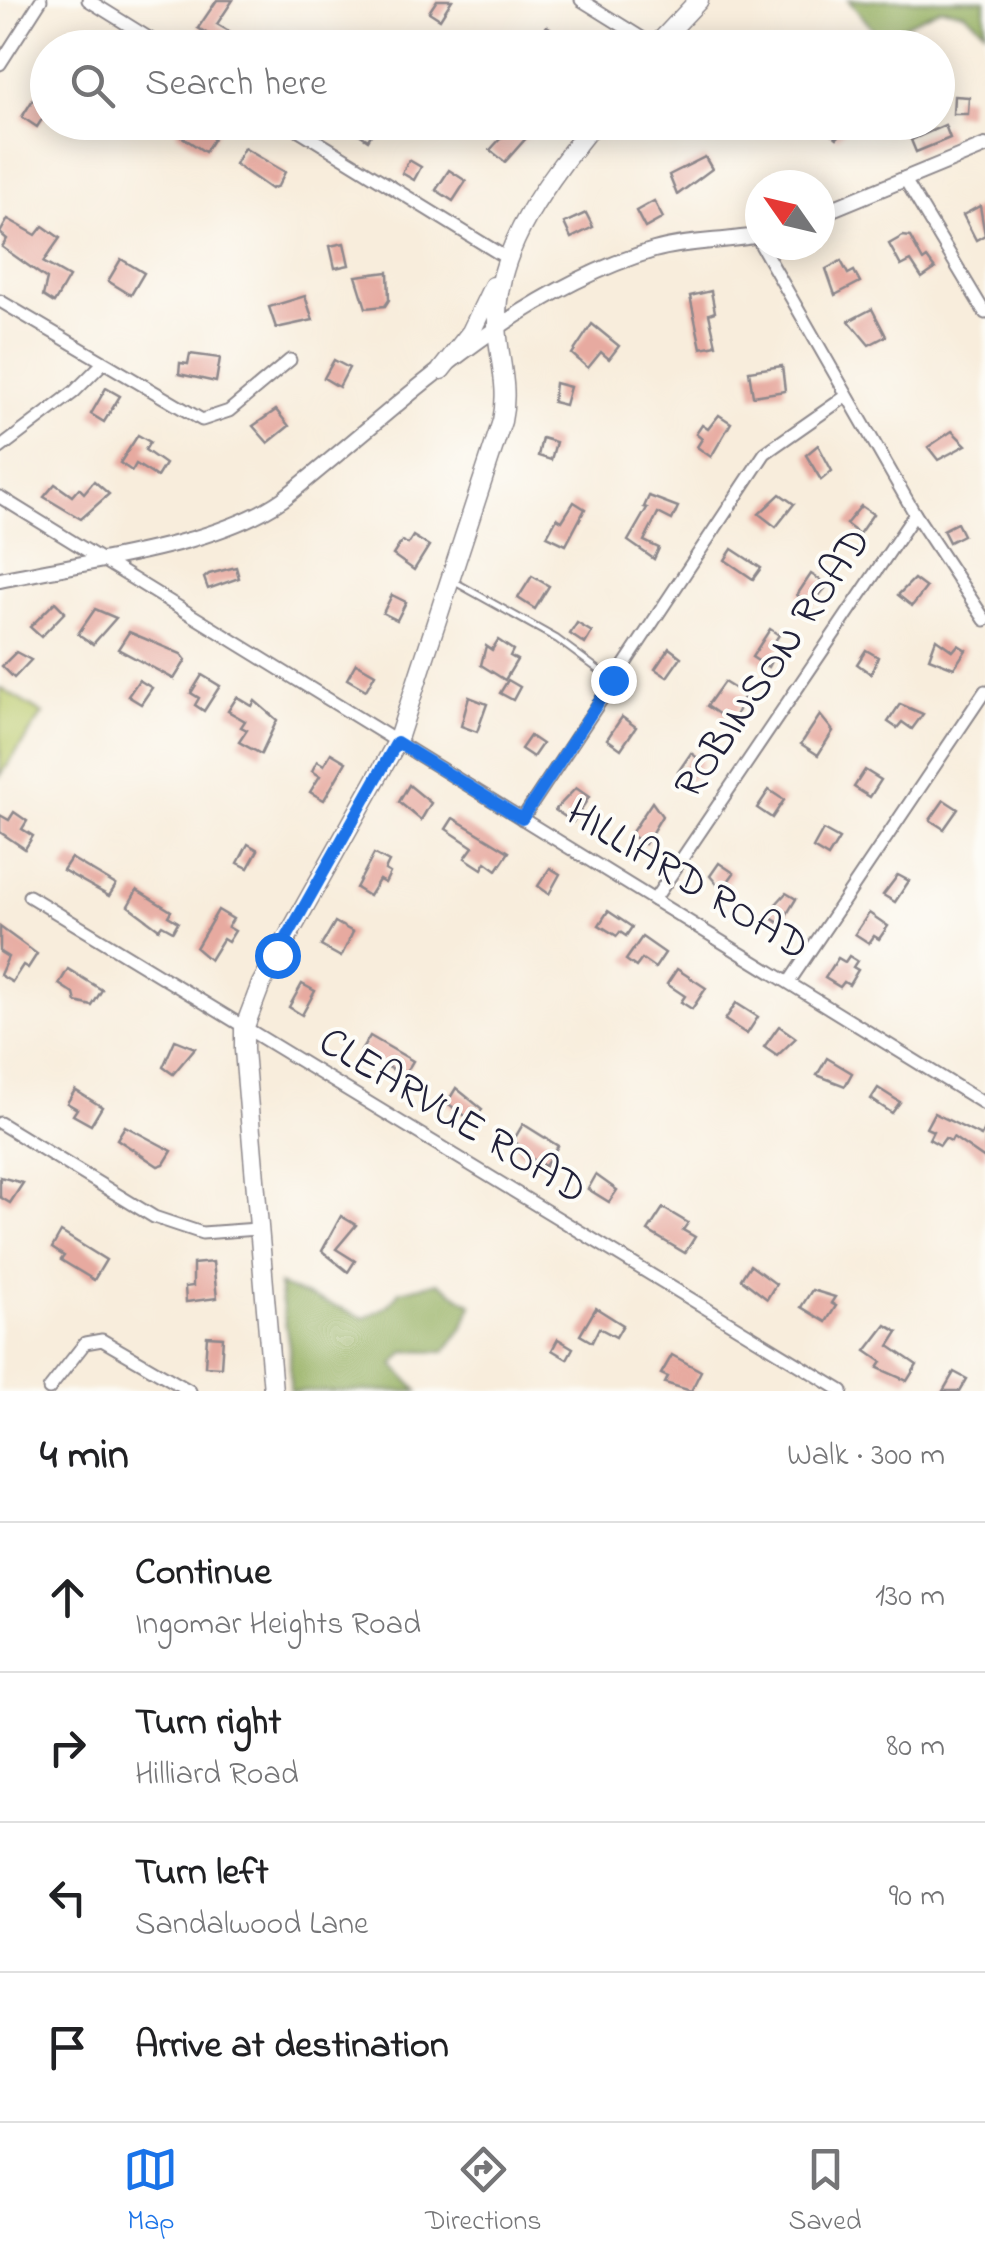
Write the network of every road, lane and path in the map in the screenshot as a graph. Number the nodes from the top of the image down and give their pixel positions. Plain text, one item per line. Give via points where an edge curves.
1 (41, 0) edge
2 (88, 0) edge
3 (581, 0) edge
4 (699, 0) edge
5 (136, 30) edge
6 (628, 30) edge
7 (671, 30) edge
8 (0, 64) edge
9 (315, 140) edge
10 (582, 140) edge
11 (985, 146) edge
12 (904, 178) junction
13 (835, 208) edge
14 (745, 241) edge
15 (508, 260) junction
16 (770, 260) edge
17 (0, 301) edge
18 (985, 313) edge
19 (496, 325) junction
20 (290, 360) dead end
21 (102, 364) junction
22 (441, 370) junction
23 (845, 397) junction
24 (0, 448) edge
25 (0, 497) edge
26 (915, 514) junction
27 (98, 559) junction
28 (0, 580) edge
29 (451, 581) junction
30 (985, 620) edge
31 (613, 680) junction
32 (985, 691) edge
33 (397, 742) junction
34 (522, 819) junction
35 (28, 896) dead end
36 (654, 900) junction
37 (789, 982) junction
38 (244, 1029) junction
39 (985, 1104) edge
40 (0, 1123) edge
41 (256, 1228) junction
42 (49, 1389) edge
43 (190, 1391) edge
44 (273, 1391) edge
45 (842, 1391) edge

1 - 8 street
2 - 5 street
3 - 6 street
4 - 7 main road
9 - 15 street
10 - 15 main road
11 - 12 street
12 - 13 street
12 - 18 street
14 - 19 street via 666,247 633,257
15 - 19 main road
15 - 22 main road via 471,332
16 - 23 street
17 - 21 street
19 - 22 street
19 - 29 main road via 506,406
20 - 21 street via 229,411 208,420
21 - 24 street
22 - 27 street via 270,509 219,530
23 - 26 street
23 - 31 street via 765,454
25 - 27 street, HILLIARD ROAD
26 - 30 street
26 - 36 street, ROBINSON ROAD
27 - 28 street
27 - 33 street, HILLIARD ROAD
29 - 31 lane via 496,602
29 - 33 main road
31 - 34 street
32 - 37 street
33 - 34 street, HILLIARD ROAD
33 - 38 main road via 261,984
34 - 36 street, HILLIARD ROAD
35 - 38 street, CLEARVUE ROAD
36 - 37 street, HILLIARD ROAD
37 - 39 street, HILLIARD ROAD
38 - 41 main road
38 - 45 street, CLEARVUE ROAD
40 - 41 street via 154,1218 202,1233
41 - 44 main road
42 - 43 street via 86,1343 102,1340

